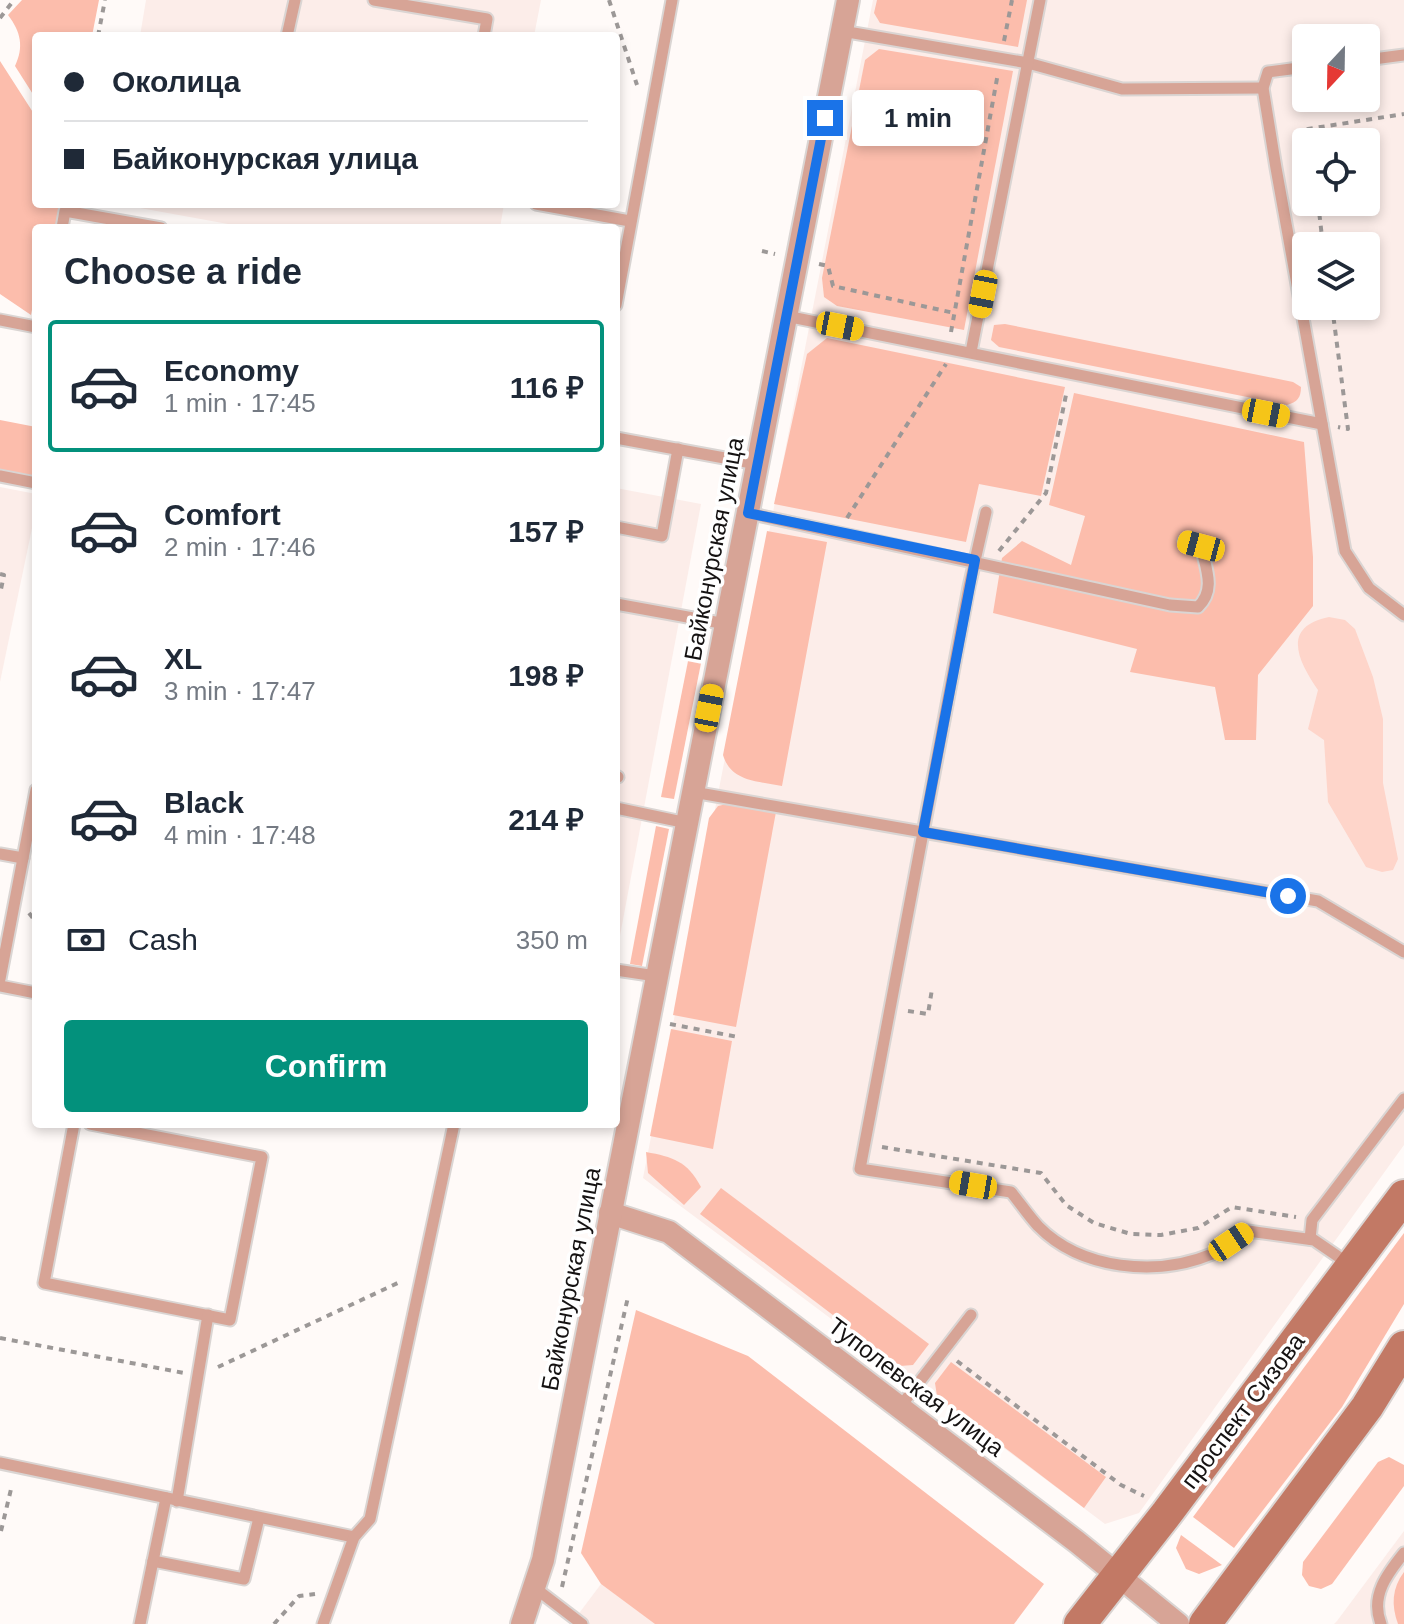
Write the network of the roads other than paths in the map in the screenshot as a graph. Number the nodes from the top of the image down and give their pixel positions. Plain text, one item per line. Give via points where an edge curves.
1 (295, 0) edge
2 (374, 0) edge
3 (672, 0) edge
4 (848, 0) edge
5 (1040, 0) edge
6 (842, 31) junction
7 (288, 32) edge
8 (485, 32) edge
9 (1404, 55) edge
10 (1380, 58) edge
11 (1028, 63) junction
12 (1292, 69) edge
13 (1263, 88) junction
14 (558, 208) edge
15 (630, 221) junction
16 (63, 224) edge
17 (138, 224) edge
18 (620, 281) edge
19 (786, 316) junction
20 (0, 320) edge
21 (32, 326) edge
22 (971, 352) junction
23 (1322, 424) junction
24 (620, 439) edge
25 (678, 449) junction
26 (757, 464) junction
27 (0, 476) edge
28 (32, 482) edge
29 (986, 512) dead end
30 (748, 513) junction
31 (620, 528) edge
32 (1184, 541) dead end
33 (975, 560) junction
34 (620, 605) edge
35 (1404, 615) edge
36 (726, 624) junction
37 (693, 792) junction
38 (620, 809) edge
39 (32, 811) edge
40 (687, 823) junction
41 (923, 832) junction
42 (0, 854) edge
43 (23, 858) junction
44 (1404, 952) edge
45 (620, 971) edge
46 (656, 976) junction
47 (0, 979) edge
48 (0, 986) edge
49 (32, 992) edge
50 (1404, 1099) edge
51 (73, 1128) edge
52 (111, 1128) edge
53 (453, 1128) edge
54 (1404, 1196) edge
55 (610, 1213) junction
56 (1310, 1239) junction
57 (1351, 1266) junction
58 (208, 1315) junction
59 (971, 1315) dead end
60 (1404, 1347) edge
61 (900, 1407) junction
62 (0, 1463) edge
63 (171, 1499) junction
64 (259, 1518) junction
65 (354, 1537) junction
66 (1404, 1553) edge
67 (153, 1561) junction
68 (1118, 1575) junction
69 (535, 1588) junction
70 (140, 1624) edge
71 (323, 1624) edge
72 (522, 1624) edge
73 (582, 1624) edge
74 (1080, 1624) edge
75 (1178, 1624) edge
76 (1205, 1624) edge
77 (1381, 1624) edge

1 - 7 lane
2 - 8 lane via 487,19
3 - 15 lane
4 - 6 street, Байконурская улица
5 - 11 lane
6 - 11 lane
6 - 19 street, Байконурская улица
9 - 10 lane
11 - 13 lane via 1122,89
11 - 22 lane
12 - 13 lane via 1268,72
13 - 23 lane
14 - 15 lane
15 - 18 lane
16 - 17 lane via 65,211
19 - 22 lane
19 - 26 street, Байконурская улица
20 - 21 lane
22 - 23 lane
23 - 35 lane via 1345,551 1369,588
24 - 25 lane
25 - 26 lane
25 - 31 lane via 662,536
26 - 30 street, Байконурская улица
27 - 28 lane
29 - 33 lane
30 - 33 lane
30 - 36 street, Байконурская улица
32 - 33 lane via 1201,546 1207,573 1208,598 1198,607
33 - 41 lane
34 - 36 lane
36 - 37 street, Байконурская улица
37 - 40 street, Байконурская улица
37 - 41 lane
38 - 40 lane
39 - 43 lane
40 - 46 street, Байконурская улица
41 - 44 lane via 1318,901
41 - 56 lane via 860,1169 1011,1192 1039,1227 1078,1254 1130,1267 1171,1267 1214,1254 1248,1231
42 - 43 lane
43 - 47 lane
45 - 46 lane
46 - 55 street, Байконурская улица
48 - 49 lane
50 - 56 lane via 1312,1220
51 - 58 lane via 44,1283
52 - 58 lane via 262,1157 230,1320
53 - 65 lane via 370,1519
54 - 57 street, проспект Сизова
55 - 61 street, Туполевская улица via 669,1232
55 - 69 street, Байконурская улица
56 - 57 lane
57 - 68 street, проспект Сизова
58 - 63 lane via 200,1376
59 - 61 lane
60 - 76 street via 1367,1407
61 - 68 street, Туполевская улица
62 - 63 lane
63 - 64 lane
63 - 67 lane
64 - 65 lane
64 - 67 lane via 244,1579
65 - 71 lane
66 - 77 lane via 1378,1596
67 - 70 lane
68 - 74 street, проспект Сизова
68 - 75 street, Туполевская улица
69 - 72 street, Байконурская улица
69 - 73 lane

